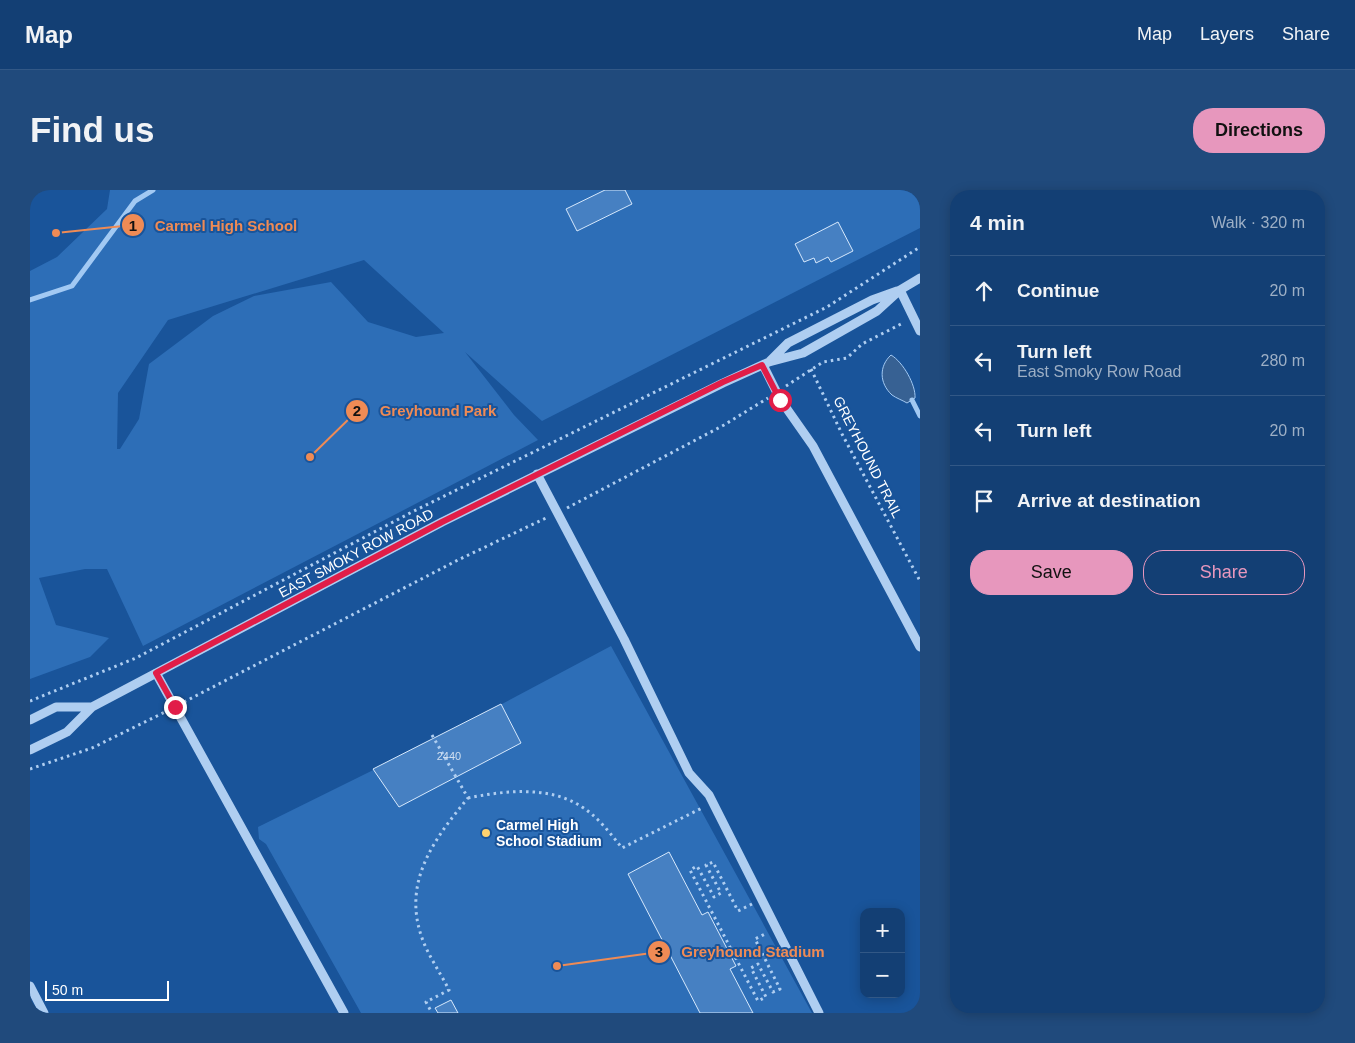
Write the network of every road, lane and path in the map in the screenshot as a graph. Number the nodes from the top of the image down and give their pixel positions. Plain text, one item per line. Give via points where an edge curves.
1 (920, 247) edge
2 (920, 278) edge
3 (900, 290) junction
4 (888, 330) dead end
5 (920, 331) edge
6 (766, 364) junction
7 (811, 369) junction
8 (797, 379) dead end
9 (764, 400) dead end
10 (537, 474) junction
11 (576, 502) dead end
12 (546, 518) dead end
13 (920, 581) edge
14 (920, 647) edge
15 (156, 673) junction
16 (191, 698) dead end
17 (30, 701) edge
18 (92, 707) junction
19 (158, 716) dead end
20 (30, 720) edge
21 (432, 735) dead end
22 (30, 750) edge
23 (30, 769) edge
24 (468, 798) junction
25 (704, 807) dead end
26 (738, 911) dead end
27 (755, 939) dead end
28 (30, 986) edge
29 (44, 1013) edge
30 (344, 1013) edge
31 (432, 1013) edge
32 (819, 1013) edge

1 - 17 path via 827,307 412,512 136,658
2 - 3 street, EAST SMOKY ROW ROAD
3 - 5 street
3 - 6 street, EAST SMOKY ROW ROAD via 872,300 788,342
3 - 6 street, EAST SMOKY ROW ROAD via 877,312 795,356
4 - 7 path via 842,360 823,362
6 - 10 street, EAST SMOKY ROW ROAD
6 - 14 street via 780,400 813,446
7 - 8 path
7 - 13 path, GREYHOUND TRAIL
9 - 11 path via 724,425
10 - 15 street, EAST SMOKY ROW ROAD
10 - 32 street via 624,639 689,773 709,795
12 - 16 path
15 - 18 street, EAST SMOKY ROW ROAD
15 - 30 street
18 - 20 street, EAST SMOKY ROW ROAD via 56,707
18 - 22 street, EAST SMOKY ROW ROAD via 67,732
19 - 23 path via 92,748
21 - 24 path
24 - 25 path via 492,793 552,795 581,806 605,827 622,848
24 - 31 path via 432,844 420,873 416,905 421,936 449,990 426,1002
26 - 27 path via 713,862 706,866 721,894 714,897 697,866 690,870 758,1001 766,997 751,968 758,964 773,992 780,989
28 - 29 street

